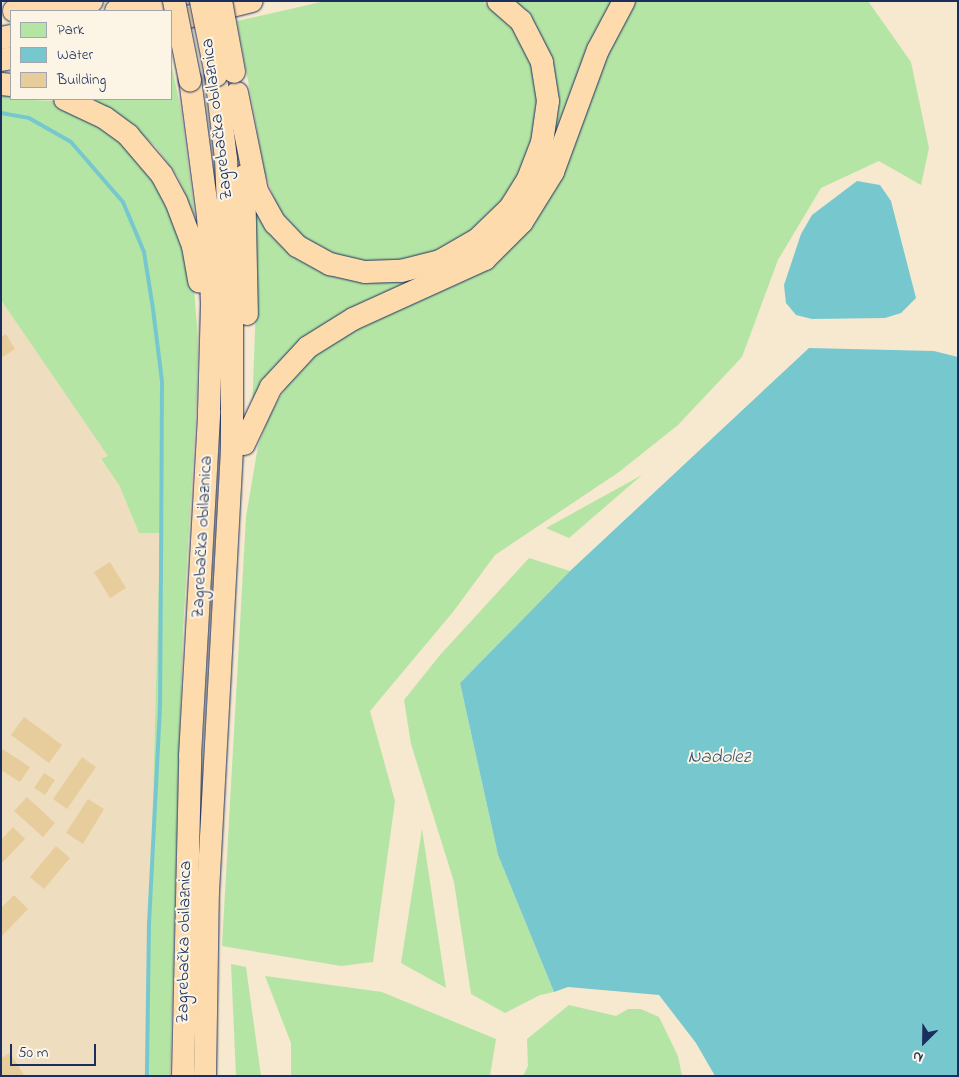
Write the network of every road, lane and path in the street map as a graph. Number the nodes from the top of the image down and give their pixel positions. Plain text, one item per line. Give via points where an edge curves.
1 (92, 1) edge
2 (157, 1) edge
3 (174, 1) edge
4 (201, 1) edge
5 (221, 1) edge
6 (252, 1) edge
7 (498, 1) edge
8 (624, 1) edge
9 (55, 10) edge
10 (120, 10) edge
11 (172, 21) edge
12 (229, 80) junction
13 (67, 100) edge
14 (244, 444) junction
15 (205, 502) junction
16 (223, 583) junction
17 (184, 1076) edge
18 (205, 1076) edge

1 - 9 highway
2 - 10 highway
3 - 15 highway, Zagrebačka obilaznica, bridge via 190,80 208,216 212,303
4 - 12 highway, Zagrebačka obilaznica, bridge
5 - 12 highway, bridge
6 - 11 highway
7 - 12 highway via 520,21 542,62 548,101 542,144 528,179 510,208 478,239 440,261 401,271 365,272 330,264 297,246 275,223 257,190
8 - 14 highway via 598,50 553,172 522,222 485,259 352,319 308,347 271,387
12 - 14 highway via 247,209
12 - 16 highway, Zagrebačka obilaznica via 226,159 232,302 232,448
13 - 15 highway via 105,118 146,153 176,201 193,246 201,305
14 - 16 highway via 233,557
15 - 17 highway, Zagrebačka obilaznica via 189,805
16 - 18 highway, Zagrebačka obilaznica via 208,892

